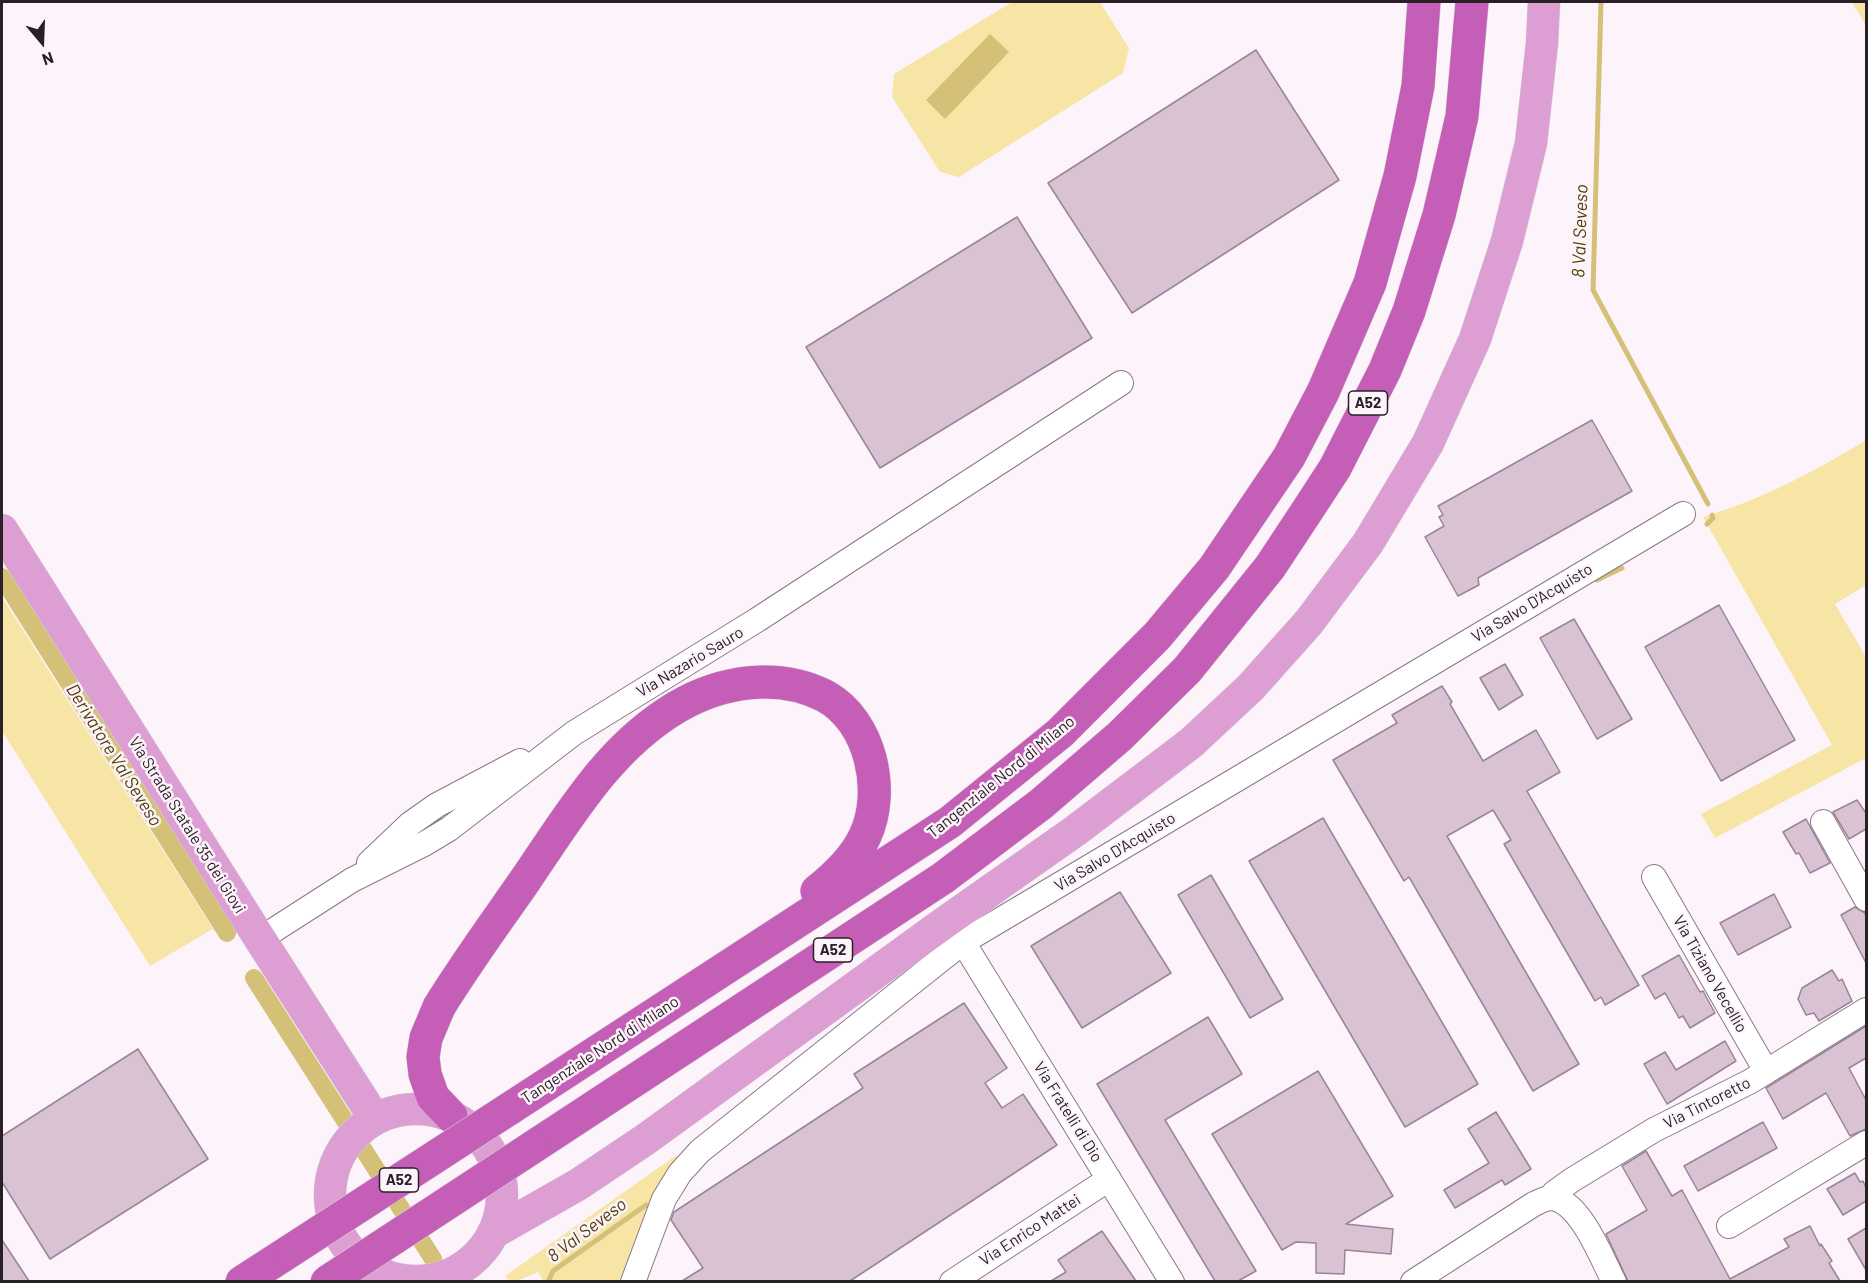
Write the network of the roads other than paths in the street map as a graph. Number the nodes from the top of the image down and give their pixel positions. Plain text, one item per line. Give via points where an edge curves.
1 (1424, 2) edge
2 (1472, 2) edge
3 (1544, 2) edge
4 (1121, 383) dead end
5 (1683, 513) dead end
6 (2, 530) edge
7 (1823, 822) dead end
8 (1654, 877) dead end
9 (1866, 899) edge
10 (260, 939) junction
11 (963, 942) junction
12 (1866, 1010) edge
13 (633, 1028) junction
14 (1766, 1071) junction
15 (451, 1116) junction
16 (375, 1119) junction
17 (1866, 1143) edge
18 (1109, 1179) junction
19 (502, 1194) junction
20 (1550, 1198) junction
21 (547, 1202) junction
22 (1729, 1226) dead end
23 (494, 1233) junction
24 (474, 1272) edge
25 (368, 1273) edge
26 (400, 1280) edge
27 (242, 1281) edge
28 (327, 1281) edge
29 (633, 1281) edge
30 (952, 1281) edge
31 (1172, 1281) edge
32 (1413, 1281) edge
33 (1614, 1281) edge

1 - 13 highway, Tangenziale Nord di Milano / A52 via 1418,86 1400,177 1370,283 1323,392 1289,457 1214,568 1157,636 1060,733 950,822
2 - 28 highway, A52, bridge via 1462,116 1439,215 1409,311 1385,370 1335,468 1307,511 1270,567 1187,670 1120,736 1041,804 943,878
3 - 21 main road via 1531,143 1507,241 1475,339 1428,443 1368,543 1309,622 1251,687 1191,742 1127,791 646,1139
4 - 10 street, Via Nazario Sauro via 758,620 574,734 449,829 352,880
5 - 11 street, Via Salvo D'Acquisto
6 - 10 main road, Via Strada Statale 35 dei Giovi
7 - 9 street
8 - 14 street, Via Tiziano Vecellio
10 - 16 main road, Via Strada Statale 35 dei Giovi
11 - 18 street, Via Fratelli di Dio
11 - 29 street, Via Salvo D'Acquisto via 700,1151 664,1199
12 - 14 street, Via Tintoretto
13 - 15 highway via 751,936 809,897 834,877 858,849 869,825 874,798 869,757 852,721 825,696 790,685 762,682 715,689 676,707 638,735 607,765 431,1023 423,1057 424,1074 433,1097
13 - 27 highway, Tangenziale Nord di Milano / A52, bridge
14 - 20 street, Via Tintoretto via 1572,1179
15 - 16 main road via 426,1109 389,1112
15 - 19 main road via 473,1130 489,1148 499,1170
16 - 25 main road via 355,1133 340,1154 331,1177 335,1225
17 - 22 street
18 - 30 street, Via Enrico Mattei
18 - 31 street, Via Fratelli di Dio
19 - 21 main road via 516,1205
19 - 23 main road
20 - 32 street, Via Tintoretto via 1534,1204
20 - 33 street via 1572,1208
21 - 23 main road
23 - 24 main road
24 - 26 main road via 428,1280
25 - 26 main road

